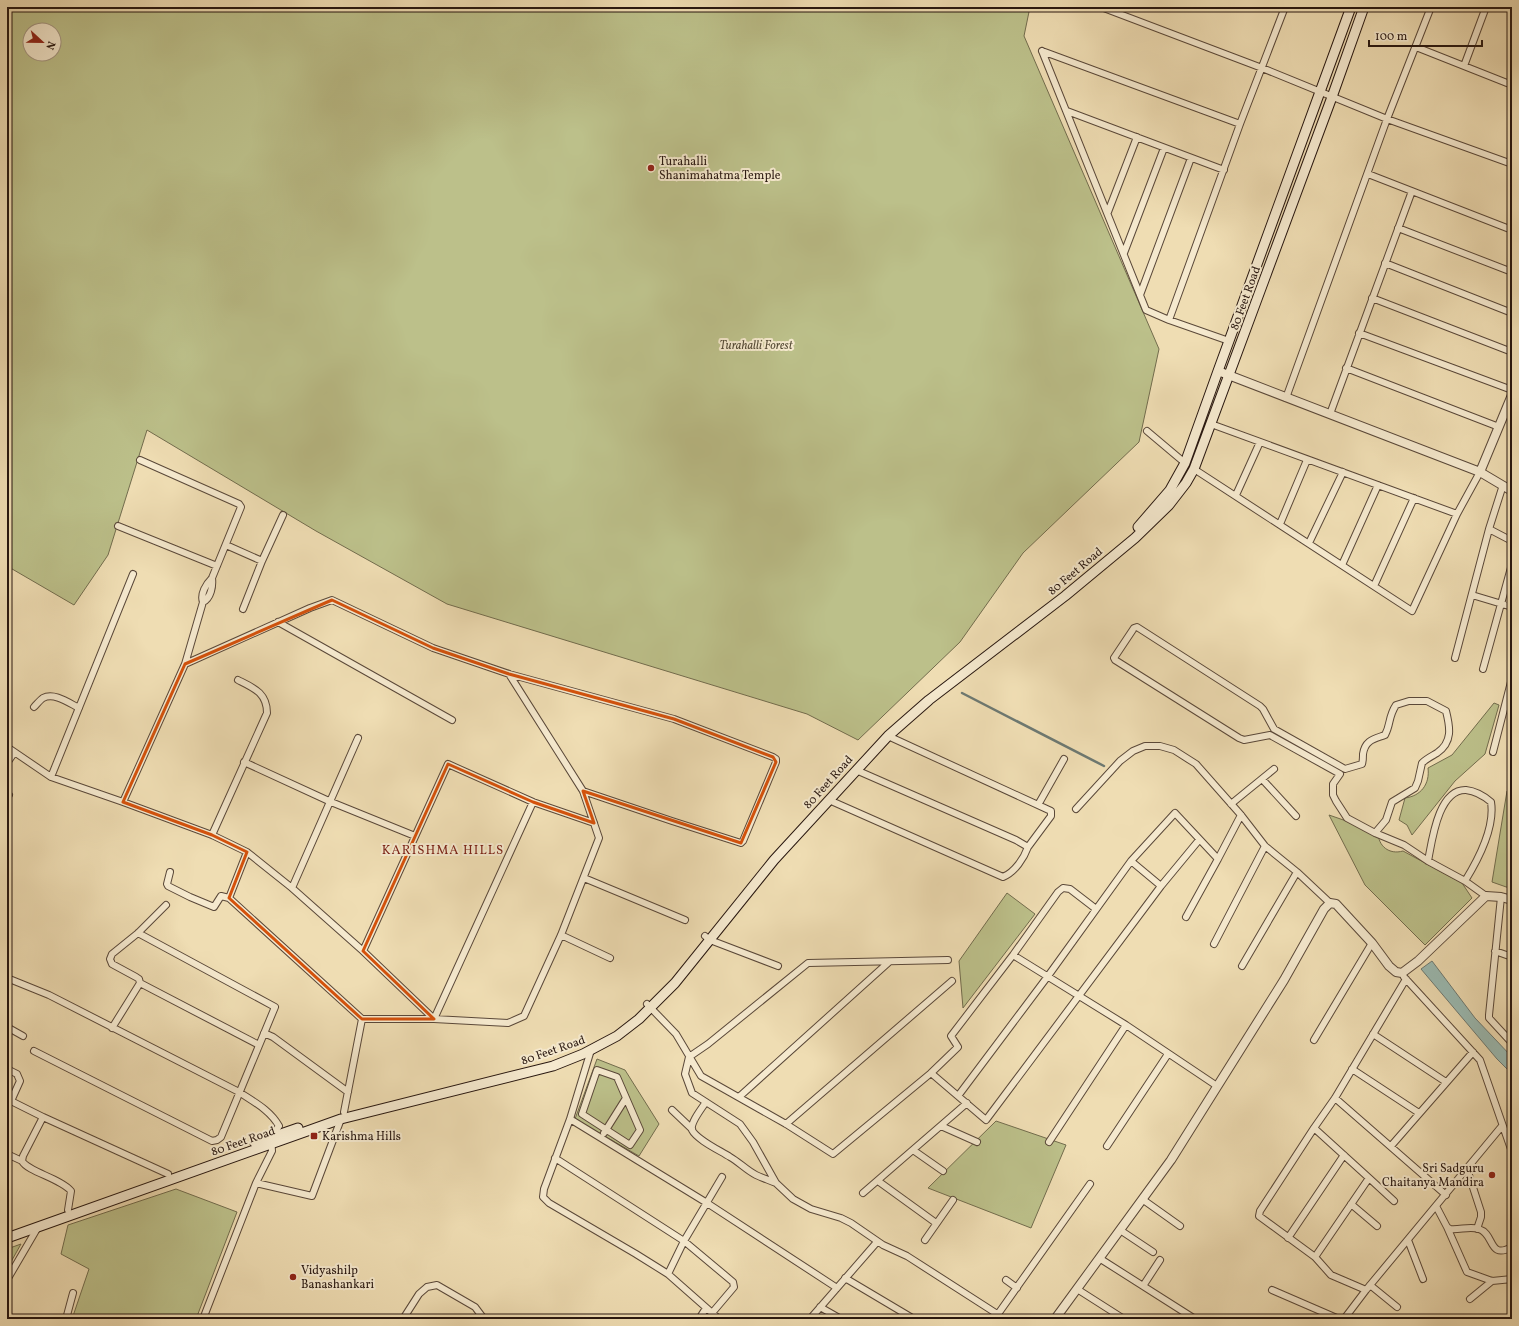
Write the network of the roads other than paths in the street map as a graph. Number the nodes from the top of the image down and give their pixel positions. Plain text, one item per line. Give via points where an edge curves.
1 (1101, 7) edge
2 (1285, 7) edge
3 (1351, 7) edge
4 (1364, 7) edge
5 (1431, 7) edge
6 (1486, 7) edge
7 (1416, 47) junction
8 (1464, 66) junction
9 (1262, 68) junction
10 (1512, 84) edge
11 (1320, 92) junction
12 (1332, 96) junction
13 (1067, 111) junction
14 (1387, 119) junction
15 (1240, 124) junction
16 (1136, 137) junction
17 (1164, 148) junction
18 (1191, 158) junction
19 (1512, 164) edge
20 (1224, 170) junction
21 (1368, 174) junction
22 (1412, 191) junction
23 (1108, 212) junction
24 (1398, 228) junction
25 (1512, 230) edge
26 (1124, 253) junction
27 (1385, 263) junction
28 (1512, 272) edge
29 (1140, 295) junction
30 (1372, 298) junction
31 (1512, 312) edge
32 (1169, 320) junction
33 (1359, 333) junction
34 (1229, 341) junction
35 (1512, 352) edge
36 (1346, 368) junction
37 (1218, 371) junction
38 (1229, 376) junction
39 (1512, 390) edge
40 (1512, 395) edge
41 (1286, 398) junction
42 (1330, 414) junction
43 (1211, 424) junction
44 (1499, 427) junction
45 (1147, 431) dead end
46 (1260, 442) junction
47 (140, 460) dead end
48 (1308, 460) junction
49 (1185, 463) junction
50 (1194, 469) junction
51 (1343, 472) junction
52 (1480, 472) junction
53 (1378, 485) junction
54 (1501, 485) junction
55 (1512, 491) edge
56 (1236, 495) junction
57 (1414, 498) junction
58 (1457, 514) junction
59 (283, 515) dead end
60 (1280, 524) junction
61 (118, 526) dead end
62 (1489, 529) junction
63 (1512, 541) edge
64 (1309, 544) junction
65 (226, 545) junction
66 (262, 561) junction
67 (1102, 561) junction
68 (1512, 564) edge
69 (1342, 565) junction
70 (217, 566) junction
71 (133, 574) dead end
72 (1374, 586) junction
73 (1472, 596) junction
74 (1501, 604) junction
75 (1512, 606) edge
76 (243, 609) dead end
77 (278, 622) junction
78 (1455, 658) dead end
79 (185, 664) junction
80 (1483, 669) dead end
81 (509, 674) junction
82 (1512, 678) edge
83 (238, 680) dead end
84 (34, 707) dead end
85 (79, 708) junction
86 (1504, 708) junction
87 (1512, 710) edge
88 (452, 720) dead end
89 (888, 736) junction
90 (358, 738) dead end
91 (1289, 741) junction
92 (7, 747) edge
93 (1493, 752) dead end
94 (14, 753) junction
95 (1064, 759) dead end
96 (244, 762) junction
97 (7, 763) edge
98 (1274, 769) dead end
99 (856, 770) junction
100 (51, 777) junction
101 (1262, 779) junction
102 (583, 791) junction
103 (828, 800) junction
104 (123, 802) junction
105 (331, 802) junction
106 (533, 802) junction
107 (1231, 804) junction
108 (1038, 805) junction
109 (1076, 809) dead end
110 (1241, 815) junction
111 (1296, 816) dead end
112 (594, 823) junction
113 (1375, 833) junction
114 (212, 835) junction
115 (415, 836) junction
116 (1199, 840) junction
117 (1028, 846) junction
118 (1265, 846) junction
119 (247, 852) junction
120 (1218, 859) junction
121 (1130, 861) junction
122 (1428, 861) junction
123 (170, 872) dead end
124 (1297, 872) junction
125 (584, 878) junction
126 (1465, 881) junction
127 (1161, 886) junction
128 (292, 888) junction
129 (1486, 896) junction
130 (1501, 897) junction
131 (229, 898) junction
132 (1512, 900) edge
133 (1330, 903) junction
134 (166, 905) dead end
135 (1096, 909) junction
136 (1186, 917) dead end
137 (685, 920) dead end
138 (138, 933) junction
139 (562, 935) junction
140 (708, 938) junction
141 (1372, 943) junction
142 (1214, 944) dead end
143 (363, 951) junction
144 (1495, 951) junction
145 (1013, 955) junction
146 (1512, 957) edge
147 (610, 958) dead end
148 (948, 960) dead end
149 (889, 962) junction
150 (778, 966) dead end
151 (1242, 966) dead end
152 (1048, 976) junction
153 (1404, 976) junction
154 (7, 978) edge
155 (952, 981) dead end
156 (140, 983) junction
157 (1079, 996) junction
158 (648, 1006) junction
159 (362, 1019) junction
160 (434, 1020) junction
161 (1126, 1025) junction
162 (7, 1027) edge
163 (112, 1028) junction
164 (264, 1033) junction
165 (1373, 1034) junction
166 (23, 1036) dead end
167 (1314, 1040) dead end
168 (1512, 1043) edge
169 (259, 1045) junction
170 (591, 1050) junction
171 (34, 1051) dead end
172 (1473, 1052) junction
173 (1168, 1054) junction
174 (689, 1057) junction
175 (7, 1069) edge
176 (1352, 1069) junction
177 (931, 1073) junction
178 (1446, 1082) junction
179 (1217, 1086) junction
180 (239, 1092) junction
181 (348, 1092) junction
182 (958, 1096) junction
183 (739, 1097) junction
184 (626, 1098) junction
185 (1335, 1098) junction
186 (9, 1102) edge
187 (706, 1102) junction
188 (967, 1103) junction
189 (672, 1110) dead end
190 (1419, 1113) junction
191 (342, 1115) junction
192 (43, 1117) junction
193 (570, 1119) junction
194 (786, 1124) junction
195 (941, 1126) junction
196 (1502, 1126) junction
197 (1314, 1128) junction
198 (692, 1129) junction
199 (606, 1130) junction
200 (601, 1138) junction
201 (271, 1141) junction
202 (977, 1142) dead end
203 (1049, 1142) dead end
204 (1107, 1146) dead end
205 (1391, 1146) junction
206 (913, 1150) junction
207 (1512, 1152) edge
208 (7, 1154) edge
209 (1344, 1155) junction
210 (555, 1158) junction
211 (22, 1161) junction
212 (1467, 1169) junction
213 (943, 1171) dead end
214 (168, 1174) junction
215 (722, 1177) dead end
216 (1369, 1178) junction
217 (878, 1181) junction
218 (256, 1183) junction
219 (776, 1183) junction
220 (1090, 1184) dead end
221 (863, 1193) dead end
222 (1446, 1194) junction
223 (1142, 1199) junction
224 (953, 1200) dead end
225 (1394, 1201) dead end
226 (707, 1203) junction
227 (1351, 1204) junction
228 (1436, 1206) junction
229 (68, 1210) junction
230 (936, 1223) junction
231 (38, 1226) junction
232 (1180, 1226) dead end
233 (1376, 1226) dead end
234 (1447, 1227) junction
235 (1477, 1229) junction
236 (1120, 1230) junction
237 (7, 1232) edge
238 (7, 1238) edge
239 (1288, 1238) junction
240 (925, 1240) dead end
241 (1408, 1240) junction
242 (684, 1241) junction
243 (877, 1242) junction
244 (1512, 1247) edge
245 (1153, 1252) dead end
246 (1315, 1257) junction
247 (1099, 1258) junction
248 (1160, 1260) dead end
249 (668, 1274) junction
250 (845, 1278) junction
251 (1423, 1279) dead end
252 (7, 1280) edge
253 (1006, 1280) dead end
254 (1512, 1280) edge
255 (1492, 1282) junction
256 (1143, 1286) junction
257 (837, 1288) junction
258 (1017, 1288) junction
259 (1368, 1288) junction
260 (1077, 1289) junction
261 (1272, 1290) dead end
262 (73, 1293) dead end
263 (1470, 1299) dead end
264 (1397, 1306) dead end
265 (820, 1307) junction
266 (706, 1308) junction
267 (712, 1313) junction
268 (998, 1314) junction
269 (1119, 1318) edge
270 (66, 1319) edge
271 (203, 1319) edge
272 (403, 1319) edge
273 (484, 1319) edge
274 (699, 1319) edge
275 (719, 1319) edge
276 (810, 1319) edge
277 (841, 1319) edge
278 (914, 1319) edge
279 (1005, 1319) edge
280 (1055, 1319) edge
281 (1195, 1319) edge
282 (1339, 1319) edge
283 (1344, 1319) edge

1 - 9 street
2 - 9 street
3 - 11 main road, 80 Feet Road
4 - 12 main road, 80 Feet Road
5 - 7 street
6 - 8 street
7 - 8 street
7 - 14 street
8 - 10 street
9 - 11 street
9 - 15 street
11 - 12 street
11 - 34 main road, 80 Feet Road
12 - 14 street
12 - 38 main road, 80 Feet Road
13 - 15 street via 1042,51
13 - 16 street
13 - 23 street
14 - 19 street
14 - 21 street
15 - 20 street
16 - 17 street
16 - 23 street
17 - 18 street
17 - 26 street
18 - 20 street
18 - 29 street
20 - 32 street
21 - 22 street
21 - 41 street
22 - 24 street
22 - 25 street
23 - 26 street
24 - 27 street
24 - 28 street
26 - 29 street
27 - 30 street
27 - 31 street
29 - 32 street via 1146,310
30 - 33 street
30 - 35 street
32 - 34 street
33 - 36 street
33 - 39 street
34 - 37 main road, 80 Feet Road
36 - 42 street
36 - 44 street
37 - 38 street
37 - 49 main road, 80 Feet Road
38 - 41 street
38 - 43 main road, 80 Feet Road
40 - 44 street
41 - 42 street
42 - 52 street
43 - 46 street
43 - 50 main road, 80 Feet Road
44 - 52 street
45 - 49 street
46 - 48 street
46 - 56 street
47 - 65 street via 239,504 241,508
48 - 51 street
48 - 60 street
49 - 67 main road, 80 Feet Road via 1176,481 1157,506
50 - 56 street
50 - 67 main road, 80 Feet Road via 1169,505 1135,538
51 - 53 street
51 - 64 street
52 - 54 street
52 - 58 street
53 - 57 street
53 - 69 street
54 - 55 street
54 - 62 street
56 - 60 street
57 - 58 street
57 - 72 street
58 - 72 street via 1412,611
59 - 66 street
60 - 64 street
61 - 70 street
62 - 63 street
62 - 73 street
64 - 69 street
65 - 66 street
65 - 70 street
66 - 76 street
67 - 89 main road, 80 Feet Road via 1065,596 920,708
67 - 140 main road, 80 Feet Road via 889,727 770,856
68 - 74 street
69 - 72 street
70 - 79 street via 202,594 203,602
71 - 85 street
73 - 74 street
73 - 78 street
74 - 75 street
74 - 80 street
77 - 79 street
77 - 81 street via 332,600 432,648
77 - 88 street
79 - 104 street
81 - 102 street
81 - 102 street via 674,719 776,759 741,843
82 - 86 street
83 - 96 street via 258,690 265,699 267,708
84 - 85 street via 43,698 50,696
85 - 100 street
86 - 87 street
86 - 93 street
89 - 99 main road, 80 Feet Road
89 - 108 street
90 - 105 street
91 - 91 street via 1270,735 1244,740 1239,738 1114,658 1137,627 1260,706 1274,729
91 - 113 street via 1340,774 1333,784 1334,795 1347,818
91 - 113 street via 1345,769 1362,764 1367,744 1371,739 1385,735 1389,728 1389,716 1396,705 1409,701 1427,701 1446,710 1450,734 1445,746 1422,763 1415,788 1392,802 1386,820
92 - 94 street
94 - 97 street
94 - 100 street
95 - 108 street
96 - 105 street
96 - 114 street
98 - 101 street
99 - 103 main road, 80 Feet Road
99 - 117 street
100 - 104 street
101 - 107 street
101 - 111 street
102 - 112 street
103 - 117 street via 1003,877 1010,874 1025,855
103 - 140 main road, 80 Feet Road
104 - 114 street
105 - 115 street
105 - 128 street
106 - 112 street
106 - 115 street via 448,764
106 - 160 street
107 - 109 street via 1186,756 1160,746 1145,746 1132,751 1120,761
107 - 110 street
108 - 117 street via 1050,810 1051,813
110 - 118 street
110 - 120 street
112 - 125 street via 599,838
113 - 122 street via 1404,845
114 - 119 street
115 - 143 street
116 - 120 street
116 - 121 street via 1175,813
116 - 127 street
118 - 124 street
118 - 142 street
119 - 128 street
119 - 131 street
120 - 136 street
121 - 127 street
121 - 135 street
122 - 126 street
122 - 126 street via 1434,832 1444,805 1453,794 1461,790 1477,792 1491,802 1491,817 1482,850
123 - 131 street via 168,886 190,897 214,906 221,896
124 - 133 street
124 - 151 street
125 - 137 street
125 - 139 street
126 - 129 street
127 - 157 street
128 - 143 street
129 - 130 street
129 - 153 street
130 - 132 street
130 - 144 street
131 - 159 street
133 - 141 street via 1336,904
133 - 179 street
134 - 138 street
135 - 145 street via 1070,889 1063,888
135 - 152 street
138 - 156 street via 112,954 110,959 112,964 139,979
138 - 164 street via 275,1007
139 - 147 street
139 - 160 street via 524,1016 508,1023
140 - 150 street
140 - 158 main road, 80 Feet Road
141 - 153 street via 1388,966
141 - 167 street
143 - 160 street
144 - 146 street
144 - 168 street via 1489,1018
145 - 152 street
145 - 177 street via 951,1036 958,1047
148 - 149 street
149 - 174 street via 808,963
149 - 183 street
152 - 157 street
152 - 182 street
153 - 165 street
153 - 172 street
154 - 163 street via 49,995
155 - 194 street
156 - 163 street
156 - 169 street
157 - 161 street
157 - 188 street via 986,1120
158 - 170 main road, 80 Feet Road via 622,1032
158 - 174 street via 676,1034
158 - 191 main road, 80 Feet Road via 614,1031 566,1055
159 - 160 street
159 - 181 street
161 - 173 street
161 - 203 street
162 - 166 street
163 - 180 street
164 - 169 street
164 - 181 street
165 - 176 street
165 - 178 street
169 - 180 street
170 - 191 main road, 80 Feet Road via 568,1061 536,1071
170 - 193 street
171 - 180 street via 212,1141 221,1137
172 - 178 street
172 - 196 street via 1480,1060 1503,1122
173 - 179 street
173 - 204 street
174 - 183 street via 701,1076
174 - 187 street via 684,1074 692,1093
175 - 186 street via 17,1074 20,1081
176 - 185 street
176 - 190 street
177 - 182 street
177 - 194 street via 833,1154
178 - 190 street
179 - 223 street via 1171,1160
180 - 201 street via 273,1116 279,1126
181 - 191 street
182 - 188 street
183 - 194 street
184 - 199 street
184 - 199 street via 640,1130 630,1146
184 - 199 street via 617,1077 597,1070 582,1114
185 - 197 street
185 - 205 street
186 - 192 street
187 - 198 street via 693,1122
187 - 219 street via 740,1124
188 - 195 street
189 - 198 street
190 - 205 street
191 - 201 main road, 80 Feet Road
191 - 218 street via 312,1196
192 - 211 street
192 - 214 street
193 - 200 street
193 - 210 street
195 - 202 street
195 - 206 street
196 - 207 street
196 - 212 street
197 - 209 street
197 - 239 street via 1260,1211 1262,1219
198 - 219 street via 706,1143 756,1175
199 - 200 street
200 - 226 street
201 - 214 main road, 80 Feet Road
201 - 218 street via 272,1151
201 - 231 main road, 80 Feet Road
205 - 222 street
206 - 213 street
206 - 217 street
208 - 211 street
209 - 216 street
209 - 239 street
210 - 242 street
210 - 249 street via 543,1197
211 - 229 street via 27,1167 66,1185 71,1191
212 - 222 street
212 - 235 street via 1481,1212
214 - 229 main road, 80 Feet Road
215 - 226 street
216 - 225 street
216 - 227 street
217 - 221 street
217 - 230 street
218 - 271 street
219 - 243 street via 802,1205 846,1220
220 - 258 street
222 - 228 street
223 - 232 street
223 - 236 street
224 - 230 street
226 - 242 street
226 - 257 street
227 - 233 street
227 - 246 street
228 - 234 street
228 - 241 street
229 - 237 main road, 80 Feet Road
230 - 240 street
231 - 238 main road, 80 Feet Road
231 - 252 street
234 - 235 street via 1454,1230
234 - 255 street via 1467,1272
235 - 244 street via 1484,1231 1496,1250 1501,1252
236 - 245 street
236 - 247 street
239 - 246 street
241 - 251 street
241 - 259 street
242 - 249 street
242 - 267 street via 734,1283 734,1287
243 - 250 street
243 - 268 street via 907,1256
246 - 259 street via 1331,1275
247 - 256 street
247 - 260 street
248 - 256 street
249 - 266 street
250 - 257 street
250 - 278 street
253 - 258 street
254 - 255 street
255 - 263 street
256 - 281 street
257 - 265 street
258 - 268 street
259 - 264 street
259 - 283 street
260 - 269 street
260 - 280 street
261 - 282 street
262 - 270 street
265 - 276 street
265 - 277 street
266 - 267 street
266 - 274 street
267 - 275 street
268 - 279 street
272 - 273 street via 419,1294 427,1287 437,1285 475,1307

